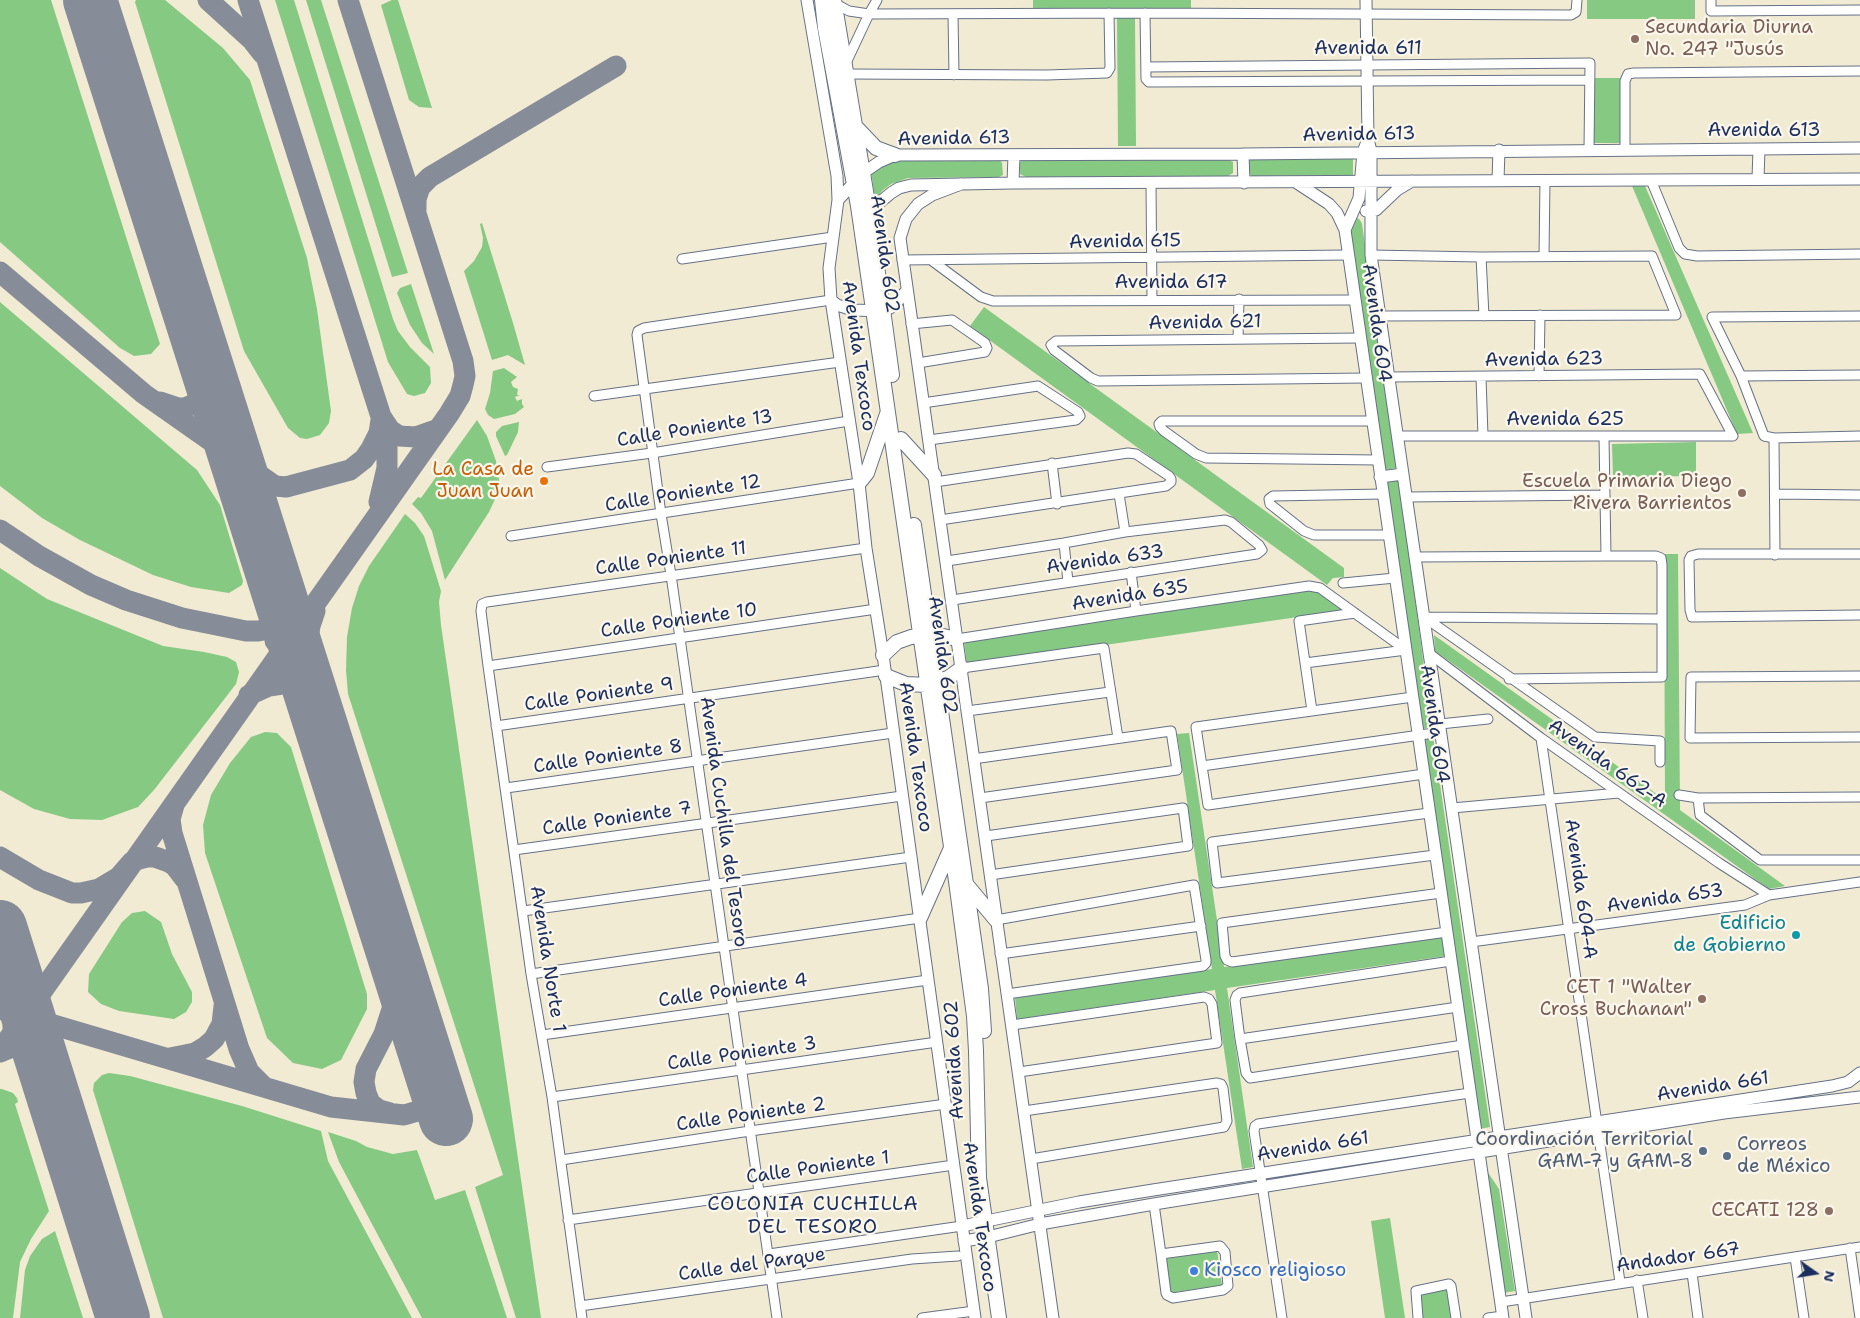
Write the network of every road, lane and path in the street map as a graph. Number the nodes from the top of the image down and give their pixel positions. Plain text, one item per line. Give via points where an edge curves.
1 (807, 0) edge
2 (877, 0) edge
3 (1366, 0) edge
4 (1577, 0) edge
5 (1711, 0) edge
6 (830, 1) edge
7 (1860, 10) edge
8 (1145, 12) junction
9 (1109, 13) junction
10 (869, 14) junction
11 (953, 14) junction
12 (1366, 14) junction
13 (1368, 66) junction
14 (1146, 67) junction
15 (845, 70) junction
16 (1860, 71) edge
17 (954, 75) junction
18 (1590, 80) junction
19 (1368, 82) junction
20 (855, 124) junction
21 (1860, 148) edge
22 (1759, 149) junction
23 (1499, 150) junction
24 (1590, 150) junction
25 (1625, 150) junction
26 (1367, 152) junction
27 (1243, 154) junction
28 (895, 155) junction
29 (1014, 155) junction
30 (858, 177) junction
31 (1498, 180) junction
32 (1545, 180) junction
33 (1651, 180) junction
34 (1758, 180) junction
35 (1859, 180) edge
36 (1366, 181) junction
37 (1412, 181) junction
38 (1296, 182) junction
39 (1013, 183) junction
40 (1151, 183) junction
41 (1244, 183) junction
42 (961, 184) junction
43 (838, 200) junction
44 (1355, 208) junction
45 (1371, 211) junction
46 (870, 215) junction
47 (1345, 230) junction
48 (833, 236) junction
49 (1860, 254) edge
50 (1348, 255) junction
51 (1371, 255) junction
52 (1544, 256) junction
53 (1481, 257) junction
54 (1151, 258) junction
55 (682, 260) dead end
56 (902, 260) junction
57 (930, 260) junction
58 (907, 290) junction
59 (1239, 299) junction
60 (831, 300) junction
61 (1152, 300) junction
62 (1355, 300) junction
63 (878, 311) junction
64 (1540, 315) junction
65 (1380, 316) junction
66 (1484, 316) junction
67 (1860, 316) edge
68 (911, 324) junction
69 (1238, 338) junction
70 (1360, 338) junction
71 (840, 362) junction
72 (918, 363) junction
73 (1860, 375) edge
74 (1539, 376) junction
75 (1741, 376) junction
76 (1389, 377) junction
77 (1481, 377) junction
78 (1366, 378) junction
79 (643, 390) junction
80 (594, 396) dead end
81 (923, 403) junction
82 (888, 411) junction
83 (848, 421) junction
84 (1372, 421) junction
85 (1398, 436) junction
86 (1483, 436) junction
87 (1733, 436) joint
88 (1860, 436) edge
89 (1604, 437) junction
90 (1774, 438) junction
91 (901, 439) junction
92 (929, 440) junction
93 (652, 453) junction
94 (1378, 460) junction
95 (1052, 463) junction
96 (547, 467) dead end
97 (1403, 474) junction
98 (1380, 477) junction
99 (934, 478) junction
100 (859, 483) junction
101 (1120, 494) junction
102 (1383, 494) junction
103 (1775, 494) junction
104 (1605, 495) junction
105 (1860, 495) edge
106 (1407, 497) junction
107 (1057, 504) junction
108 (661, 514) junction
109 (940, 520) junction
110 (1125, 532) junction
111 (1389, 535) junction
112 (511, 536) dead end
113 (1064, 543) junction
114 (866, 548) junction
115 (1860, 554) edge
116 (1775, 555) junction
117 (1606, 556) junction
118 (1415, 557) junction
119 (947, 560) junction
120 (1131, 572) junction
121 (672, 575) junction
122 (1395, 578) junction
123 (1068, 582) junction
124 (1344, 583) dead end
125 (952, 600) junction
126 (482, 604) joint
127 (876, 609) junction
128 (1136, 611) junction
129 (1354, 613) junction
130 (1860, 615) edge
131 (1424, 617) junction
132 (1662, 619) junction
133 (925, 635) junction
134 (680, 638) junction
135 (957, 639) junction
136 (1406, 650) junction
137 (1430, 654) junction
138 (883, 655) junction
139 (1305, 663) junction
140 (488, 666) junction
141 (962, 668) junction
142 (886, 673) junction
143 (1860, 676) edge
144 (1509, 678) junction
145 (932, 684) junction
146 (1110, 692) junction
147 (1412, 697) junction
148 (688, 699) junction
149 (1312, 711) junction
150 (967, 712) junction
151 (1488, 719) dead end
152 (496, 726) junction
153 (1440, 728) junction
154 (893, 733) junction
155 (1418, 736) junction
156 (1860, 737) edge
157 (1118, 738) junction
158 (1541, 738) junction
159 (973, 759) junction
160 (697, 761) junction
161 (1660, 762) dead end
162 (1202, 766) junction
163 (1424, 774) junction
164 (506, 788) junction
165 (1619, 793) junction
166 (1679, 795) dead end
167 (902, 796) junction
168 (1860, 797) edge
169 (980, 798) junction
170 (1698, 798) junction
171 (1550, 799) junction
172 (1452, 808) junction
173 (1429, 813) junction
174 (706, 823) junction
175 (986, 836) junction
176 (951, 847) junction
177 (514, 850) junction
178 (1435, 855) junction
179 (911, 858) junction
180 (1860, 860) edge
181 (990, 875) junction
182 (1860, 882) edge
183 (966, 884) junction
184 (715, 885) junction
185 (1441, 893) junction
186 (1768, 895) junction
187 (523, 911) junction
188 (920, 918) junction
189 (996, 920) junction
190 (1201, 926) junction
191 (1569, 928) junction
192 (1447, 932) junction
193 (1472, 942) junction
194 (724, 946) junction
195 (1000, 954) junction
196 (1451, 961) junction
197 (532, 974) junction
198 (928, 980) junction
199 (1007, 994) junction
200 (1458, 1007) junction
201 (733, 1008) junction
202 (1012, 1025) junction
203 (542, 1035) junction
204 (1240, 1039) junction
205 (937, 1042) junction
206 (1463, 1045) junction
207 (742, 1070) junction
208 (1019, 1072) junction
209 (1860, 1073) edge
210 (1470, 1093) junction
211 (552, 1097) junction
212 (1860, 1097) edge
213 (946, 1104) junction
214 (1024, 1111) junction
215 (1633, 1123) junction
216 (1597, 1127) junction
217 (750, 1131) junction
218 (1500, 1136) junction
219 (1477, 1140) junction
220 (1502, 1149) junction
221 (1479, 1153) junction
222 (1031, 1159) junction
223 (561, 1160) junction
224 (954, 1165) junction
225 (1261, 1173) junction
226 (1263, 1187) junction
227 (759, 1193) junction
228 (1154, 1204) junction
229 (1038, 1210) junction
230 (568, 1220) junction
231 (989, 1222) junction
232 (1040, 1224) junction
233 (962, 1226) junction
234 (992, 1236) junction
235 (964, 1241) junction
236 (1860, 1247) edge
237 (1850, 1248) junction
238 (769, 1254) junction
239 (1161, 1254) junction
240 (958, 1256) dead end
241 (1795, 1257) junction
242 (1692, 1273) junction
243 (772, 1279) junction
244 (1637, 1280) junction
245 (1620, 1282) junction
246 (1524, 1298) junction
247 (1500, 1302) junction
248 (580, 1306) junction
249 (975, 1314) edge
250 (1503, 1317) edge
251 (582, 1318) edge
252 (777, 1318) edge
253 (922, 1318) edge
254 (999, 1318) edge
255 (1008, 1318) edge
256 (1053, 1318) edge
257 (1282, 1318) edge
258 (1418, 1318) edge
259 (1456, 1318) edge
260 (1488, 1318) edge
261 (1526, 1318) edge
262 (1643, 1318) edge
263 (1698, 1318) edge
264 (1804, 1318) edge
265 (1860, 1318) edge

1 - 43 street, Avenida Texcoco via 836,168
2 - 10 street
3 - 12 street, Avenida 604
4 - 12 street via 1576,12 1571,15
5 - 7 street via 1711,11
6 - 10 street via 848,11
6 - 15 main road, Avenida 602
6 - 30 main road, Avenida 602 via 825,28
8 - 9 street
8 - 12 street
8 - 14 street
9 - 11 street
9 - 17 street via 1109,72
10 - 11 street
10 - 15 street
11 - 17 street
12 - 13 street, Avenida 604
13 - 14 street, Avenida 611
13 - 18 street, Avenida 611 via 1590,63
13 - 19 street, Avenida 604
14 - 19 street, Avenida 611 via 1147,82
15 - 17 street
15 - 20 main road, Avenida 602
16 - 25 street via 1628,74 1625,82
18 - 19 street, Avenida 611
18 - 24 street
19 - 26 street, Avenida 604
20 - 28 main road via 876,148
20 - 30 main road, Avenida 602
21 - 22 street, Avenida 613
22 - 25 street, Avenida 613
22 - 34 street
23 - 24 street, Avenida 613
23 - 26 street, Avenida 613
23 - 31 street
24 - 25 street, Avenida 613
26 - 27 street, Avenida 613
26 - 36 street, Avenida 604
27 - 29 street, Avenida 613
27 - 41 street
28 - 29 street, Avenida 613
28 - 30 street, Avenida 613
29 - 39 street
30 - 43 street
30 - 46 main road, Avenida 602
30 - 63 main road, Avenida 602
31 - 32 street
31 - 37 street
32 - 33 street
32 - 52 street
33 - 34 street
33 - 49 street via 1679,248 1685,254
34 - 35 street
36 - 37 street
36 - 38 street
36 - 44 street, Avenida 604
36 - 45 street, Avenida 604
37 - 45 street
38 - 41 street
38 - 47 street via 1330,204
39 - 40 street
39 - 42 street
40 - 41 street
40 - 54 street
42 - 46 street via 899,188
42 - 56 street, Avenida 602 via 922,200 909,214 900,238
43 - 48 street, Avenida Texcoco
44 - 45 street
44 - 47 street, Avenida 604
45 - 51 street, Avenida 604
46 - 63 main road, Avenida 602
47 - 50 street, Avenida 604
48 - 55 street
48 - 60 street, Avenida Texcoco via 829,268
50 - 54 street, Avenida 615
50 - 62 street, Avenida 604
51 - 53 street
51 - 65 street, Avenida 604
52 - 53 street
52 - 64 street via 1652,256 1676,315
53 - 66 street
54 - 57 street, Avenida 615
54 - 61 street
56 - 57 street, Avenida 615
56 - 58 street, Avenida 602
57 - 61 street, Avenida 617 via 988,300
58 - 63 street via 890,308
58 - 68 street, Avenida 602
59 - 61 street, Avenida 617
59 - 62 street, Avenida 617
59 - 69 street
60 - 63 street via 853,310
60 - 71 street, Avenida Texcoco
60 - 79 street, Avenida Cuchilla del Tesoro via 644,328 638,331 637,339
62 - 70 street, Avenida 604
63 - 82 main road, Avenida 602
63 - 91 main road, Avenida 602
64 - 66 street
64 - 74 street
65 - 66 street
65 - 76 street, Avenida 604
67 - 75 street via 1712,318
68 - 72 street, Avenida 602
68 - 72 street via 952,320 985,343 987,348 985,352
69 - 70 street, Avenida 621
69 - 78 street, Avenida 621 via 1056,341 1051,345 1096,380
70 - 78 street, Avenida 604
71 - 79 street
71 - 83 street, Avenida Texcoco
72 - 81 street, Avenida 602
73 - 75 street
74 - 77 street, Avenida 623
74 - 87 street, Avenida 623 via 1700,374
75 - 90 street via 1764,436
76 - 77 street, Avenida 623
76 - 85 street, Avenida 604
77 - 86 street
78 - 84 street, Avenida 604
79 - 80 street
79 - 93 street, Avenida Cuchilla del Tesoro
81 - 92 street, Avenida 602
81 - 92 street via 1040,386 1080,416 1076,420
82 - 100 main road via 867,473
82 - 133 main road, Avenida 602
83 - 93 street, Calle Poniente 13
83 - 100 street, Avenida Texcoco
84 - 94 street, Avenida 604
84 - 94 street via 1162,421 1159,424 1203,458
85 - 86 street, Avenida 625
85 - 97 street, Avenida 604
86 - 89 street, Avenida 625
87 - 89 street, Avenida 625
88 - 90 street
89 - 104 street
90 - 103 street
91 - 99 main road
91 - 133 main road, Avenida 602
92 - 99 street, Avenida 602
93 - 96 street, Calle Poniente 13
93 - 108 street, Avenida Cuchilla del Tesoro
94 - 98 street, Avenida 604
95 - 99 street
95 - 101 street via 1133,453 1169,476 1172,482 1166,486
95 - 107 street
97 - 98 street
97 - 106 street, Avenida 604
98 - 102 street, Avenida 604
99 - 109 street, Avenida 602
100 - 108 street, Calle Poniente 12
100 - 114 street, Avenida Texcoco
101 - 107 street
101 - 110 street
102 - 111 street, Avenida 604
102 - 111 street via 1273,496 1269,499 1270,504 1314,535
103 - 105 street
103 - 116 street
104 - 106 street
104 - 117 street
106 - 118 street, Avenida 604
107 - 109 street
108 - 112 street, Calle Poniente 12
108 - 121 street, Avenida Cuchilla del Tesoro
109 - 119 street, Avenida 602
110 - 113 street
110 - 120 street, Avenida 633 via 1227,520 1259,544 1262,550 1257,554
111 - 122 street, Avenida 604
113 - 119 street
113 - 123 street
114 - 121 street, Calle Poniente 11
114 - 127 street, Avenida Texcoco
115 - 116 street
116 - 130 street via 1691,556 1692,617
117 - 118 street
117 - 132 street via 1661,558
118 - 131 street, Avenida 604
119 - 125 street, Avenida 602
120 - 123 street, Avenida 633
120 - 128 street
121 - 126 street, Calle Poniente 11
121 - 134 street, Avenida Cuchilla del Tesoro
122 - 124 street
122 - 136 street, Avenida 604
123 - 125 street, Avenida 633
125 - 135 street, Avenida 602
126 - 140 street, Avenida Norte 1
127 - 134 street, Calle Poniente 10
127 - 138 street, Avenida Texcoco
128 - 129 street, Avenida 635 via 1309,586 1320,588
128 - 135 street, Avenida 635
129 - 136 street
129 - 139 street via 1301,620
131 - 132 street
131 - 137 street, Avenida 604
131 - 144 street
132 - 144 street via 1662,677
133 - 135 main road
133 - 138 main road via 897,642
133 - 145 main road, Avenida 602
134 - 140 street, Calle Poniente 10
134 - 148 street, Avenida Cuchilla del Tesoro
135 - 141 street, Avenida 602
136 - 139 street
136 - 147 street, Avenida 604
137 - 153 street, Avenida 604
137 - 158 street, Avenida 662-A
138 - 142 street, Avenida Texcoco
139 - 149 street
140 - 152 street, Avenida Norte 1
141 - 145 main road
141 - 146 street via 1104,648
141 - 150 street, Avenida 602
142 - 145 main road via 906,684
142 - 148 street, Calle Poniente 9
142 - 154 street, Avenida Texcoco
143 - 156 street via 1691,677 1690,738
144 - 161 street via 1594,737 1660,741
145 - 176 main road, Avenida 602
145 - 183 main road, Avenida 602
146 - 150 street
146 - 157 street
147 - 149 street
147 - 155 street, Avenida 604
148 - 152 street, Calle Poniente 9
148 - 160 street, Avenida Cuchilla del Tesoro
149 - 162 street via 1196,727
150 - 159 street, Avenida 602
151 - 153 street
152 - 164 street, Avenida Norte 1
153 - 155 street
153 - 172 street, Avenida 604
154 - 160 street, Calle Poniente 8
154 - 167 street, Avenida Texcoco
155 - 162 street
155 - 163 street, Avenida 604
157 - 159 street
157 - 169 street via 1171,731 1177,770
158 - 165 street, Avenida 662-A
158 - 171 street, Avenida 604-A
159 - 169 street, Avenida 602
160 - 164 street, Calle Poniente 8
160 - 174 street, Avenida Cuchilla del Tesoro
162 - 163 street via 1208,805
163 - 173 street, Avenida 604
164 - 177 street, Avenida Norte 1
165 - 171 street
165 - 186 street, Avenida 662-A
166 - 170 street
167 - 174 street, Calle Poniente 7
167 - 179 street, Avenida Texcoco
168 - 170 street
169 - 175 street, Avenida 602
170 - 180 street via 1700,815 1760,860
171 - 172 street
171 - 191 street, Avenida 604-A
172 - 193 street, Avenida 604
173 - 178 street, Avenida 604
173 - 178 street via 1212,842 1216,883
174 - 177 street, Calle Poniente 7
174 - 184 street, Avenida Cuchilla del Tesoro
175 - 181 street, Avenida 602
175 - 181 street via 1183,808 1188,846
176 - 188 main road
176 - 231 main road, Avenida 602 via 974,1016 978,1169
177 - 187 street, Avenida Norte 1
178 - 185 street, Avenida 604
179 - 184 street
179 - 188 street, Avenida Texcoco
181 - 189 street, Avenida 602
182 - 186 street, Avenida 653
183 - 189 main road
183 - 231 main road, Avenida 602 via 984,1019
184 - 187 street
184 - 194 street, Avenida Cuchilla del Tesoro
185 - 192 street, Avenida 604
185 - 192 street via 1222,923 1227,960 1232,962
186 - 191 street, Avenida 653 via 1745,905
187 - 197 street, Avenida Norte 1
188 - 194 street
188 - 198 street, Avenida Texcoco
189 - 190 street via 1194,885
189 - 195 street, Avenida 602
190 - 195 street
190 - 199 street via 1206,964 1203,966
191 - 193 street, Avenida 653
191 - 216 street, Avenida 604-A
192 - 196 street, Avenida 604
193 - 218 street, Avenida 604
194 - 197 street
194 - 201 street, Avenida Cuchilla del Tesoro
195 - 199 street, Avenida 602
196 - 200 street, Avenida 604
196 - 204 street via 1240,993 1235,1000
197 - 203 street, Avenida Norte 1
198 - 201 street, Calle Poniente 4
198 - 205 street, Avenida Texcoco
199 - 202 street, Avenida 602
200 - 204 street
200 - 206 street, Avenida 604
201 - 203 street, Calle Poniente 4
201 - 207 street, Avenida Cuchilla del Tesoro
202 - 208 street, Avenida 602
202 - 208 street via 1204,997 1212,1004 1217,1043
203 - 211 street, Avenida Norte 1
204 - 206 street via 1246,1073 1252,1078
205 - 207 street, Calle Poniente 3
205 - 213 street, Avenida Texcoco
206 - 210 street, Avenida 604
207 - 211 street, Calle Poniente 3
207 - 217 street, Avenida Cuchilla del Tesoro
208 - 214 street, Avenida 602
209 - 215 street, Avenida 661 via 1848,1082 1832,1086
210 - 219 street, Avenida 604
210 - 225 street via 1258,1124 1254,1131
211 - 223 street, Avenida Norte 1
212 - 215 street, Avenida 661
213 - 217 street, Calle Poniente 2
213 - 224 street, Avenida Texcoco
214 - 222 street, Avenida 602
214 - 222 street via 1222,1084 1227,1121 1222,1128
215 - 216 street, Avenida 661
216 - 218 street, Avenida 661
216 - 220 street, Avenida 661
216 - 245 street, Avenida 604-A
217 - 223 street, Calle Poniente 2
217 - 227 street, Avenida Cuchilla del Tesoro
218 - 219 street, Avenida 661
218 - 220 street, Avenida 604
219 - 221 street, Avenida 604
219 - 225 street, Avenida 661
220 - 221 street, Avenida 661
220 - 246 street, Avenida 604
221 - 226 street, Avenida 661
221 - 247 street, Avenida 604
222 - 229 street, Avenida 602
223 - 230 street, Avenida Norte 1
224 - 227 street, Calle Poniente 1
224 - 233 street, Avenida Texcoco
225 - 226 street
225 - 229 street, Avenida 661
226 - 228 street, Avenida 661
226 - 257 street
227 - 230 street, Calle Poniente 1
227 - 238 street, Avenida Cuchilla del Tesoro
228 - 232 street, Avenida 661
228 - 239 street
229 - 231 street, Avenida 661
229 - 232 street, Avenida 602
230 - 248 street, Avenida Norte 1
231 - 233 street, Avenida 661
231 - 234 main road, Avenida 602
232 - 234 street, Avenida 661
232 - 256 street, Avenida 602
233 - 235 street, Avenida Texcoco
233 - 238 street, Avenida 661
234 - 235 street, Avenida 661
234 - 254 main road, Avenida 602
234 - 255 main road, Avenida 602
235 - 249 street, Avenida Texcoco
236 - 237 street, Andador 667
237 - 241 street, Andador 667
237 - 265 street
238 - 243 street, Avenida Cuchilla del Tesoro
239 - 239 street via 1220,1246 1225,1252 1228,1286 1223,1290 1170,1298 1166,1293
240 - 243 street, Calle del Parque via 912,1259
241 - 242 street, Andador 667
241 - 264 street
242 - 244 street, Andador 667
242 - 263 street
243 - 248 street, Calle del Parque
243 - 252 street, Avenida Cuchilla del Tesoro
244 - 245 street, Andador 667
244 - 262 street
245 - 246 street, Andador 667
246 - 247 street, Andador 667
246 - 261 street, Avenida 604
247 - 250 street, Avenida 604
248 - 251 street, Avenida Norte 1
249 - 253 street
250 - 260 street
258 - 259 street via 1416,1291 1450,1285

